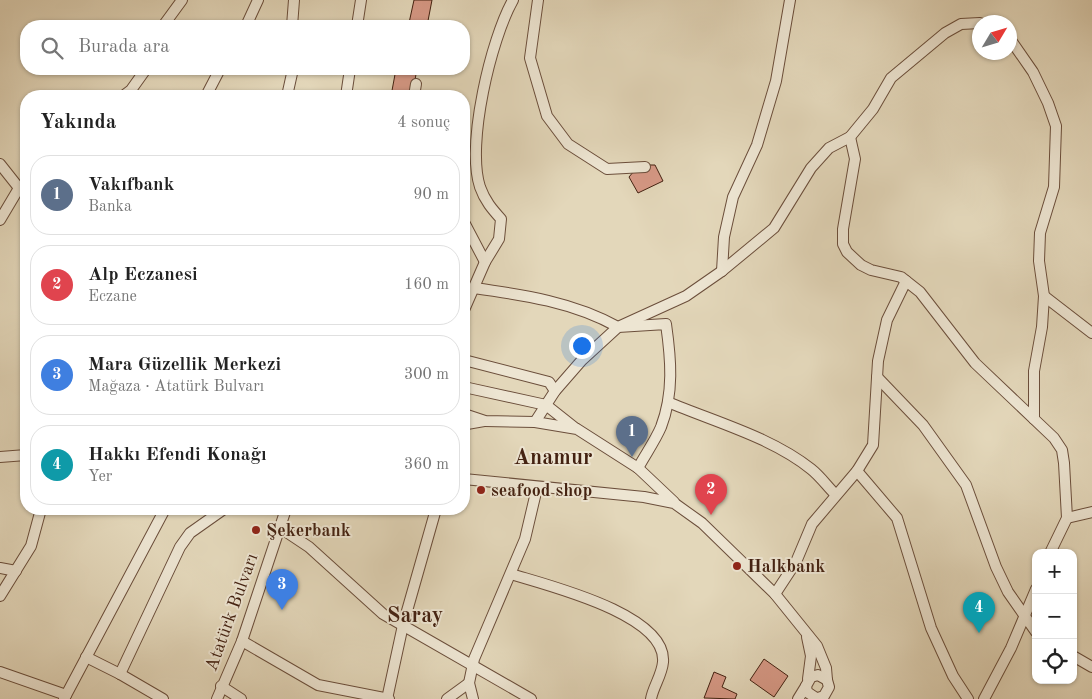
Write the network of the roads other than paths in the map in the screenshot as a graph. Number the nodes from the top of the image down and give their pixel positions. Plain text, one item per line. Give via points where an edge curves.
1 (182, 0) edge
2 (258, 0) edge
3 (294, 0) edge
4 (361, 0) edge
5 (513, 0) edge
6 (538, 0) edge
7 (790, 0) edge
8 (167, 20) edge
9 (249, 20) edge
10 (292, 20) edge
11 (358, 20) edge
12 (972, 23) edge
13 (1017, 49) edge
14 (142, 75) edge
15 (217, 75) edge
16 (292, 75) edge
17 (349, 75) edge
18 (416, 84) dead end
19 (131, 90) edge
20 (209, 90) edge
21 (288, 90) edge
22 (347, 90) edge
23 (415, 90) edge
24 (850, 137) junction
25 (0, 164) edge
26 (644, 167) dead end
27 (20, 183) edge
28 (20, 190) edge
29 (0, 220) edge
30 (470, 233) edge
31 (486, 262) junction
32 (722, 271) junction
33 (906, 281) junction
34 (474, 288) junction
35 (1044, 296) junction
36 (470, 297) edge
37 (618, 327) junction
38 (1092, 333) edge
39 (470, 362) edge
40 (877, 377) junction
41 (470, 388) edge
42 (555, 391) junction
43 (668, 402) junction
44 (546, 405) junction
45 (470, 416) edge
46 (1034, 419) junction
47 (484, 421) junction
48 (535, 422) junction
49 (470, 423) edge
50 (576, 429) junction
51 (20, 455) edge
52 (0, 457) edge
53 (638, 468) junction
54 (857, 471) junction
55 (470, 480) edge
56 (537, 488) junction
57 (835, 494) junction
58 (674, 503) junction
59 (1092, 512) edge
60 (39, 515) edge
61 (161, 515) edge
62 (216, 515) edge
63 (284, 515) edge
64 (434, 515) edge
65 (1067, 518) junction
66 (279, 528) junction
67 (1052, 549) edge
68 (0, 568) edge
69 (16, 571) junction
70 (511, 574) junction
71 (774, 594) junction
72 (1034, 594) edge
73 (0, 596) edge
74 (1025, 616) junction
75 (403, 625) junction
76 (1032, 626) edge
77 (806, 634) junction
78 (242, 641) junction
79 (86, 657) junction
80 (1077, 658) edge
81 (472, 667) junction
82 (1092, 667) edge
83 (0, 672) edge
84 (120, 674) junction
85 (807, 682) junction
86 (468, 683) junction
87 (221, 686) junction
88 (342, 690) junction
89 (829, 690) edge
90 (65, 697) edge
91 (163, 699) edge
92 (217, 699) edge
93 (241, 699) edge
94 (335, 699) edge
95 (387, 699) edge
96 (447, 699) edge
97 (472, 699) edge
98 (531, 699) edge
99 (651, 699) edge
100 (798, 699) edge
101 (816, 699) edge
102 (968, 699) edge
103 (984, 699) edge

1 - 8 street
2 - 9 street
3 - 10 street
4 - 11 street
5 - 31 street via 497,35 480,107 477,160 480,186 488,205 501,219 499,239
6 - 26 street via 530,58 547,116 568,144 607,169
7 - 32 street via 774,90 757,145 733,197 724,237
12 - 24 street via 961,24 944,33 901,68
13 - 35 street via 1033,72 1056,126 1054,187 1040,233 1039,261
14 - 19 street
15 - 20 street
16 - 21 street
17 - 22 street
18 - 23 street
24 - 32 street via 829,148 811,168 774,228
24 - 33 street via 855,159 843,244 861,264
25 - 27 street
28 - 29 street
30 - 31 street
31 - 34 street
32 - 37 street via 686,296
33 - 40 street via 887,320
33 - 46 street via 920,292 975,363
34 - 36 street
34 - 37 street via 541,298 598,316
35 - 38 street
35 - 46 street via 1034,371
37 - 42 street via 582,360
37 - 43 street via 666,324 671,366
39 - 42 street via 549,382
40 - 54 street via 873,445
40 - 74 street via 923,425 966,485 996,567
41 - 44 street
42 - 44 street
43 - 53 street via 660,428
43 - 57 street via 794,456
44 - 48 street
44 - 50 street
45 - 47 street
46 - 65 street via 1062,450
47 - 48 street
47 - 49 street
48 - 50 street
50 - 53 street
51 - 52 street
53 - 58 street
54 - 57 street
54 - 102 street via 897,518 931,628 953,676
55 - 56 street
56 - 58 street via 644,497
56 - 70 street via 525,539
57 - 71 street via 812,524 796,562
58 - 71 street via 702,523
59 - 65 street
60 - 69 street via 31,546
61 - 79 street
62 - 84 street via 190,533 180,547
63 - 66 street, Atatürk Bulvarı
64 - 75 street
65 - 67 street
66 - 75 street via 309,547 383,614
66 - 78 street, Atatürk Bulvarı
68 - 69 street
69 - 73 street
70 - 81 street
70 - 99 street via 596,602 623,613 644,627 661,648 663,663
71 - 77 street
72 - 74 street
74 - 76 street
74 - 103 street
75 - 81 street
75 - 95 street
77 - 85 street via 811,656
77 - 89 street via 823,658
78 - 87 street, Atatürk Bulvarı
78 - 88 street via 318,685
79 - 84 street
79 - 90 street
80 - 82 street
81 - 86 street
81 - 98 street
83 - 90 street
84 - 91 street
85 - 89 street via 818,675
85 - 100 street
85 - 101 street via 807,692
86 - 96 street
86 - 97 street
87 - 92 street, Atatürk Bulvarı
87 - 93 street
88 - 94 street
88 - 95 street
89 - 101 street

